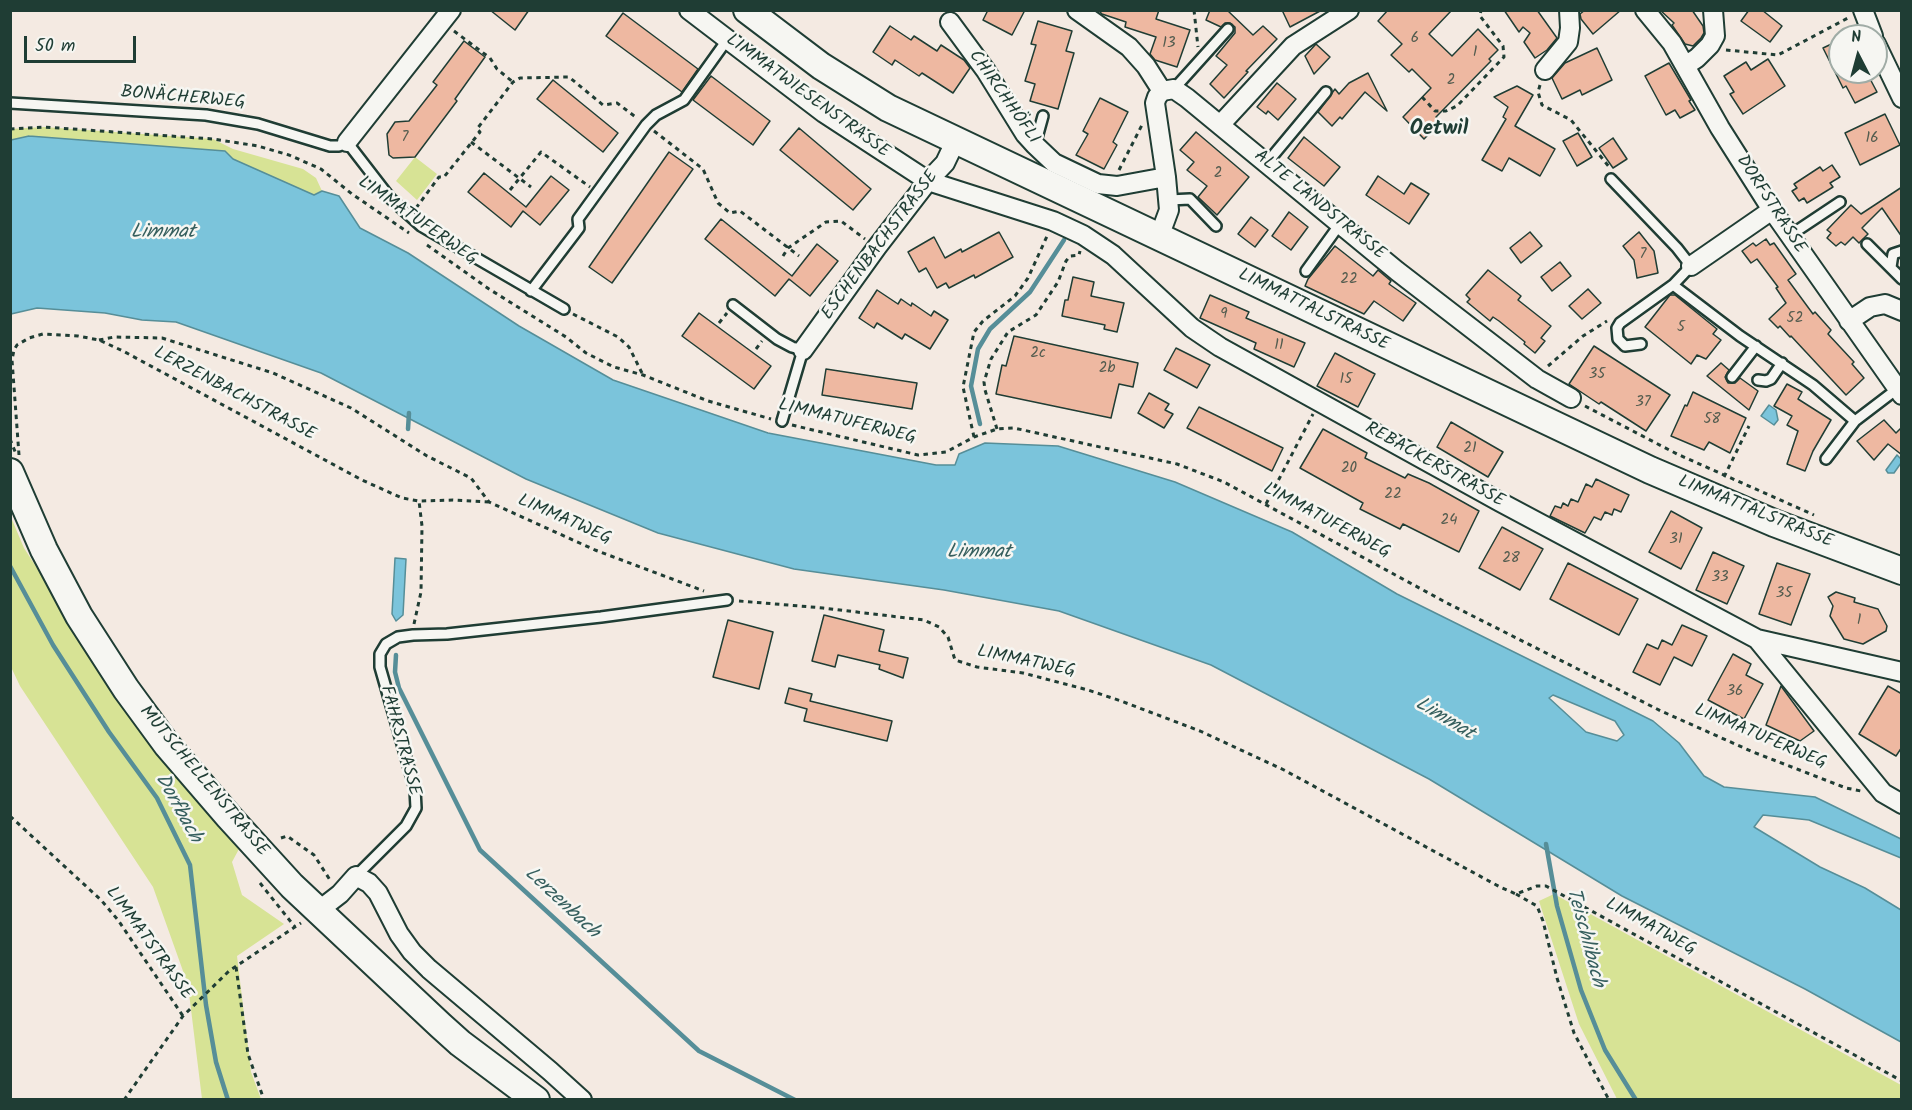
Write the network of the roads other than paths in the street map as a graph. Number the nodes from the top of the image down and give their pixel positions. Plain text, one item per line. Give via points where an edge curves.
1 (689, 10) edge
2 (747, 10) edge
3 (1349, 10) edge
4 (1569, 10) edge
5 (1645, 10) edge
6 (1713, 10) edge
7 (1080, 11) edge
8 (446, 16) edge
9 (950, 22) dead end
10 (1228, 29) dead end
11 (728, 40) junction
12 (1685, 66) junction
13 (1888, 69) edge
14 (1545, 70) road end
15 (1168, 90) junction
16 (1326, 92) dead end
17 (1902, 98) edge
18 (10, 103) edge
19 (1043, 116) dead end
20 (1220, 125) junction
21 (956, 140) junction
22 (347, 142) junction
23 (1035, 145) junction
24 (1266, 164) junction
25 (1612, 175) road end
26 (1166, 177) junction
27 (928, 181) junction
28 (1169, 200) junction
29 (1840, 202) dead end
30 (1772, 210) junction
31 (1340, 224) junction
32 (1216, 226) dead end
33 (1790, 236) junction
34 (1159, 237) junction
35 (1867, 244) dead end
36 (1902, 251) edge
37 (1691, 266) junction
38 (1891, 267) junction
39 (1306, 271) dead end
40 (1902, 279) edge
41 (1673, 285) junction
42 (531, 291) junction
43 (733, 305) dead end
44 (564, 309) road end
45 (1902, 311) edge
46 (1850, 321) junction
47 (1641, 344) dead end
48 (1756, 346) junction
49 (803, 350) junction
50 (1782, 363) junction
51 (1732, 377) dead end
52 (1758, 380) dead end
53 (1899, 392) edge
54 (1571, 398) road end
55 (782, 421) road end
56 (1855, 421) junction
57 (1827, 459) dead end
58 (15, 467) edge
59 (1902, 571) edge
60 (727, 600) road end
61 (1757, 639) junction
62 (1902, 672) edge
63 (1902, 804) edge
64 (356, 876) junction
65 (318, 911) junction
66 (460, 1043) junction
67 (510, 1100) edge
68 (536, 1100) edge
69 (582, 1100) edge

1 - 11 street, LIMMATWIESENSTRASSE
2 - 21 main road, LIMMATTALSTRASSE via 852,87
3 - 20 street via 1293,46
4 - 14 street via 1568,42
5 - 12 street, DORFSTRASSE
6 - 12 street via 1714,36 1710,45
7 - 15 street, ALTE LANDSTRASSE via 1129,47
8 - 22 street
9 - 23 street, CHIRCHHÖFLI
10 - 15 lane
11 - 27 street, LIMMATWIESENSTRASSE via 824,113
11 - 42 lane via 684,100 646,125 578,219 579,228
12 - 30 street, DORFSTRASSE
13 - 17 street
15 - 20 street, ALTE LANDSTRASSE
15 - 26 street via 1155,103
16 - 24 lane
18 - 22 lane, BONÄCHERWEG via 206,115 258,124 330,146
19 - 23 lane
20 - 24 street, ALTE LANDSTRASSE
21 - 27 street, ESCHENBACHSTRASSE via 945,163
21 - 34 main road, LIMMATTALSTRASSE
22 - 42 lane via 391,199 421,226
23 - 26 street, CHIRCHHÖFLI via 1054,163 1098,184 1117,186
24 - 31 street, ALTE LANDSTRASSE
25 - 37 lane
26 - 28 street
27 - 49 street, ESCHENBACHSTRASSE
27 - 61 street, REBACKERSTRASSE via 1053,221 1083,235 1113,255 1192,328 1220,347
28 - 32 lane via 1190,199
28 - 34 street
29 - 33 lane
30 - 33 street, DORFSTRASSE
30 - 37 street
31 - 39 lane
31 - 54 street, ALTE LANDSTRASSE via 1537,379
33 - 46 street, DORFSTRASSE
34 - 59 main road, LIMMATTALSTRASSE via 1650,470 1774,523
35 - 38 lane
36 - 38 lane via 1893,254
37 - 41 lane
38 - 40 lane
41 - 47 lane via 1617,328 1618,339 1625,346
41 - 48 lane
42 - 44 lane
43 - 49 lane via 777,339
45 - 46 street via 1885,304 1870,307
46 - 53 street, DORFSTRASSE
48 - 50 lane
48 - 51 lane
49 - 55 lane
50 - 52 lane via 1771,379
50 - 56 lane
53 - 56 lane
56 - 57 lane
58 - 65 main road, MUTSCHELLENSTRASSE via 44,550 126,689 229,818
60 - 64 lane, FAHRSTRASSE via 412,635 386,644 380,654 380,667 416,789 416,808 406,826
61 - 62 street
61 - 63 street, REBACKERSTRASSE via 1883,793
64 - 65 street
64 - 69 street via 378,893 399,934 429,969
65 - 66 main road, MUTSCHELLENSTRASSE
66 - 67 main road, MUTSCHELLENSTRASSE
66 - 68 main road, MUTSCHELLENSTRASSE

